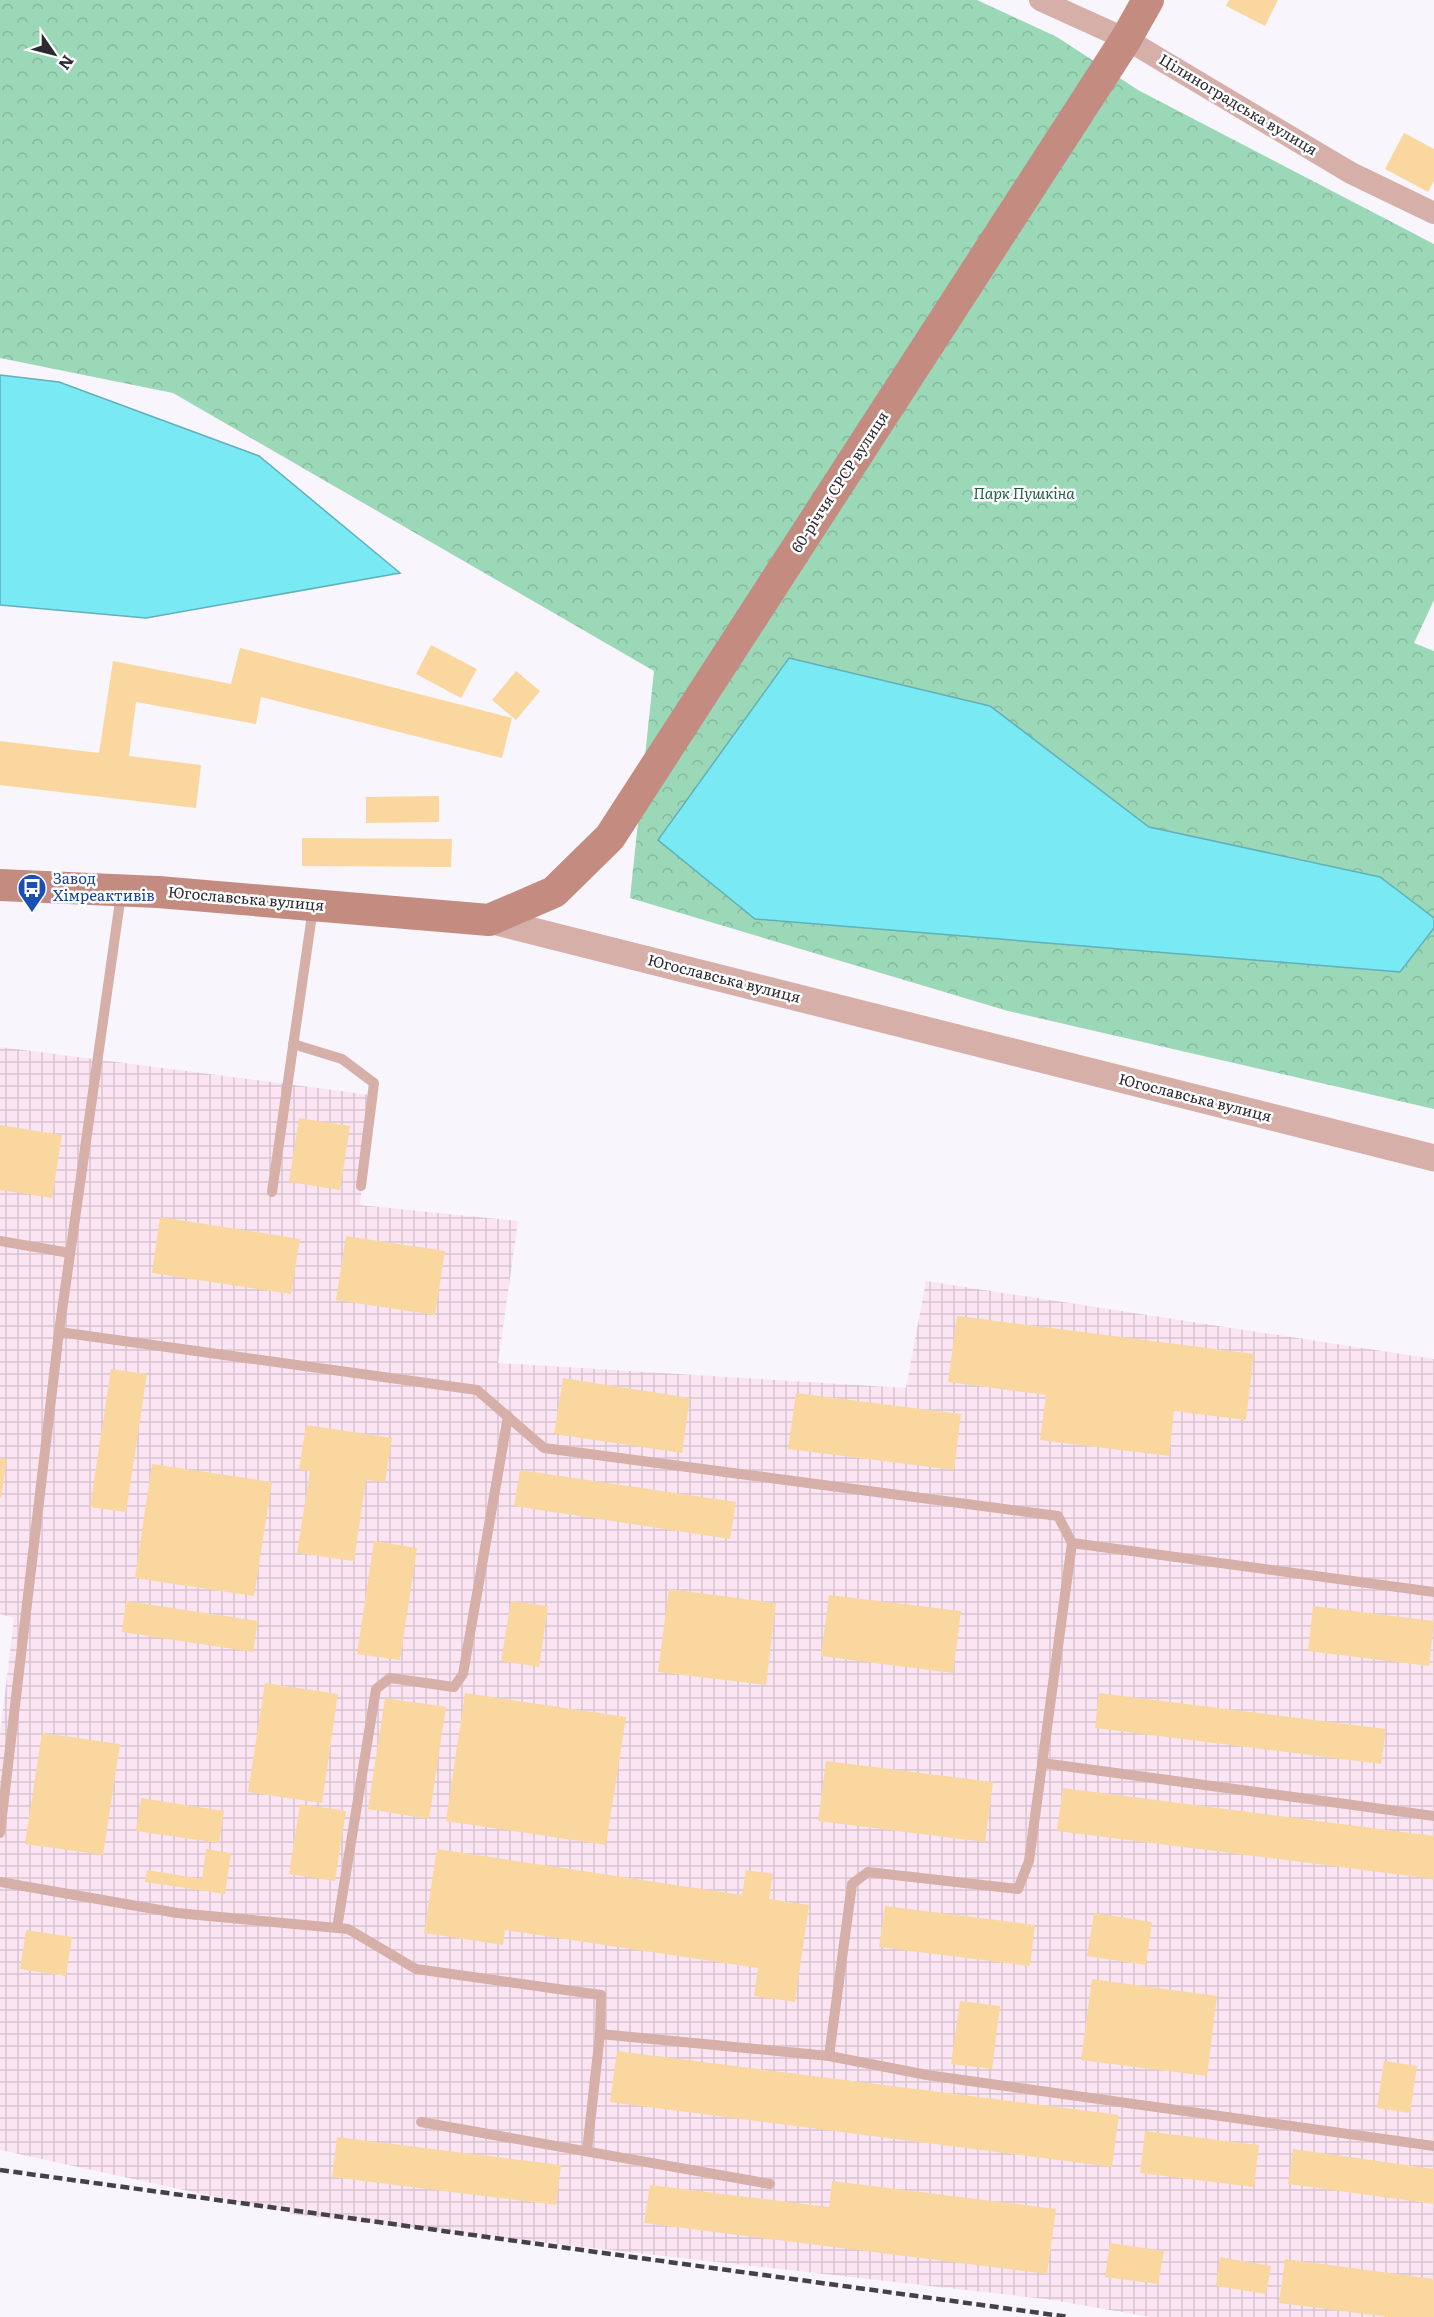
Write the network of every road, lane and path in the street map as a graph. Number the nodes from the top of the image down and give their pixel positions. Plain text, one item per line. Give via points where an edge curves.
1 (1040, 0) edge
2 (1148, 0) edge
3 (1126, 39) junction
4 (1434, 213) edge
5 (0, 885) edge
6 (122, 891) junction
7 (313, 905) junction
8 (489, 920) junction
9 (293, 1044) junction
10 (1434, 1158) edge
11 (361, 1186) dead end
12 (272, 1192) dead end
13 (0, 1241) edge
14 (70, 1253) junction
15 (59, 1332) junction
16 (508, 1416) junction
17 (1072, 1543) junction
18 (1434, 1592) edge
19 (1042, 1763) junction
20 (1434, 1816) edge
21 (0, 1833) edge
22 (0, 1881) edge
23 (337, 1928) junction
24 (600, 2034) junction
25 (829, 2056) junction
26 (421, 2122) dead end
27 (1434, 2146) edge
28 (587, 2151) junction
29 (770, 2184) dead end

1 - 3 street, Цілиноградська вулиця
2 - 3 main road, 60-річчя СРСР вулиця
3 - 4 street, Цілиноградська вулиця via 1351,172
3 - 8 main road, 60-річчя СРСР вулиця via 610,837 554,892
5 - 6 main road, Югославська вулиця
6 - 7 main road, Югославська вулиця
6 - 14 lane
7 - 8 main road, Югославська вулиця
7 - 9 lane
8 - 10 street, Югославська вулиця
9 - 11 lane via 342,1059 374,1083
9 - 12 lane
13 - 14 lane
14 - 15 lane
15 - 16 lane via 477,1390
15 - 21 lane
16 - 17 lane via 544,1448 1058,1516
16 - 23 lane via 463,1674 454,1687 390,1678 376,1689
17 - 18 lane
17 - 19 lane
19 - 20 lane
19 - 25 lane via 1029,1861 1018,1889 868,1872 852,1884
22 - 23 lane via 177,1913
23 - 24 lane via 348,1929 416,1969 602,1995
24 - 25 lane
24 - 28 lane
25 - 27 lane via 927,2075
26 - 28 lane
28 - 29 lane

